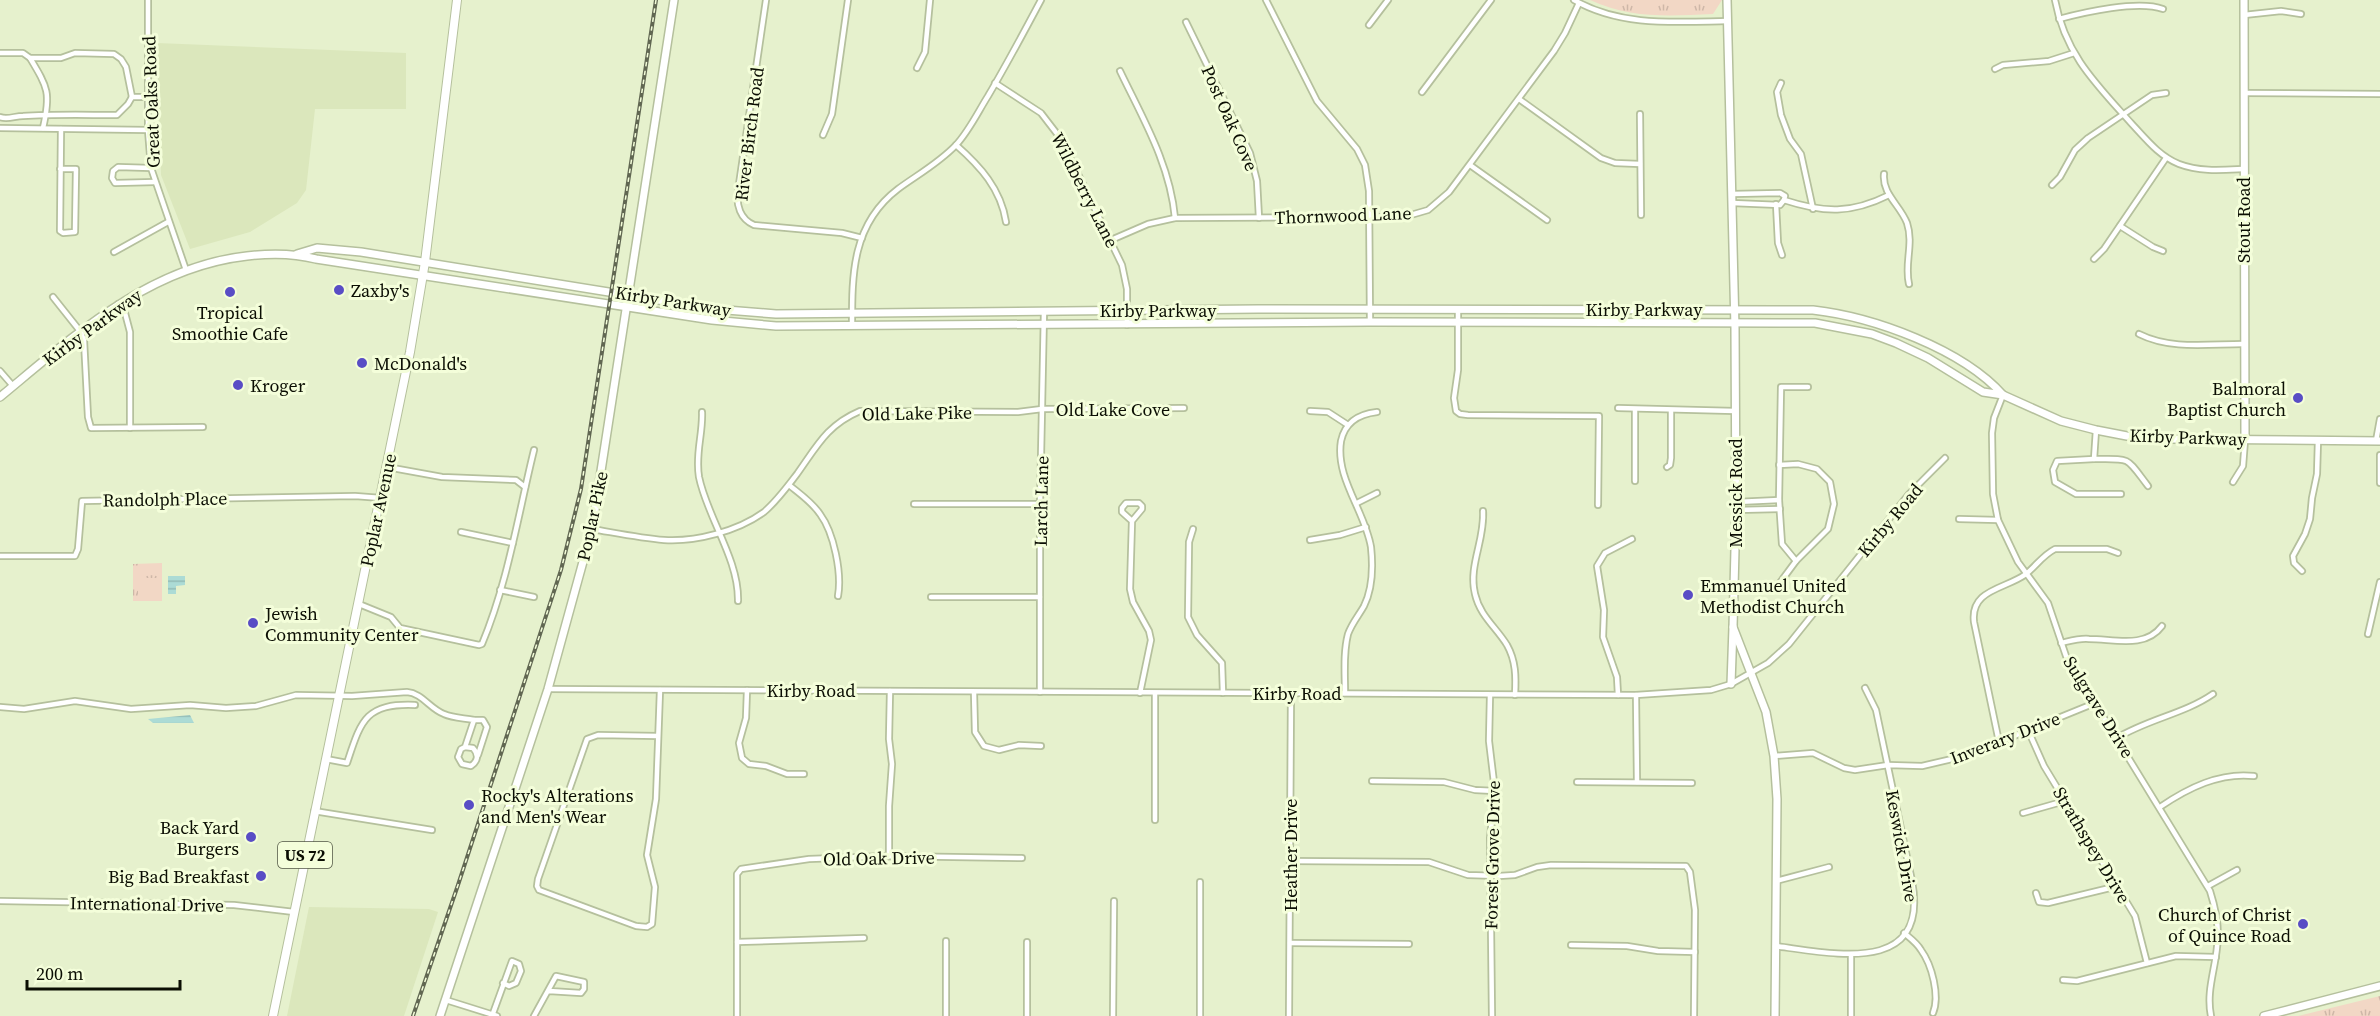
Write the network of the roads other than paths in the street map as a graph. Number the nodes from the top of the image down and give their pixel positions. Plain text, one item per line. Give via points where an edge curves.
1 (148, 0) edge
2 (457, 0) edge
3 (674, 0) edge
4 (766, 0) edge
5 (848, 0) edge
6 (930, 0) edge
7 (1041, 0) edge
8 (1266, 0) edge
9 (1388, 0) edge
10 (1491, 0) edge
11 (1727, 0) edge
12 (2055, 0) edge
13 (2244, 0) edge
14 (1576, 1) edge
15 (2163, 9) dead end
16 (2244, 15) junction
17 (2301, 15) dead end
18 (2060, 19) junction
19 (1727, 21) junction
20 (1186, 22) dead end
21 (1369, 25) dead end
22 (0, 53) edge
23 (2074, 53) junction
24 (30, 58) junction
25 (917, 68) dead end
26 (1995, 69) dead end
27 (1120, 71) dead end
28 (995, 83) junction
29 (1781, 83) dead end
30 (1422, 92) dead end
31 (2166, 93) dead end
32 (2244, 93) junction
33 (2380, 94) edge
34 (132, 97) junction
35 (149, 97) junction
36 (1519, 99) junction
37 (1640, 114) dead end
38 (2123, 114) junction
39 (46, 115) junction
40 (0, 117) edge
41 (43, 128) junction
42 (0, 129) edge
43 (61, 129) junction
44 (148, 130) junction
45 (823, 135) dead end
46 (956, 145) junction
47 (2166, 158) junction
48 (1640, 164) junction
49 (1470, 165) junction
50 (151, 168) junction
51 (60, 169) junction
52 (2243, 169) junction
53 (1884, 174) dead end
54 (155, 182) junction
55 (2052, 185) dead end
56 (1732, 194) junction
57 (1889, 195) junction
58 (1784, 200) junction
59 (1732, 203) junction
60 (1776, 204) junction
61 (1813, 209) junction
62 (1641, 215) dead end
63 (1370, 217) junction
64 (1175, 218) junction
65 (1259, 218) junction
66 (1547, 220) dead end
67 (168, 222) junction
68 (1006, 222) dead end
69 (2120, 226) junction
70 (862, 238) junction
71 (1111, 240) junction
72 (2163, 251) dead end
73 (114, 252) dead end
74 (297, 254) junction
75 (1782, 255) dead end
76 (2094, 259) dead end
77 (425, 262) junction
78 (186, 270) junction
79 (423, 275) junction
80 (1910, 284) dead end
81 (629, 294) junction
82 (53, 297) dead end
83 (118, 304) junction
84 (627, 306) junction
85 (1735, 309) junction
86 (1370, 310) junction
87 (1458, 310) junction
88 (1044, 311) junction
89 (1127, 311) junction
90 (852, 312) junction
91 (1370, 322) junction
92 (1458, 322) junction
93 (1735, 322) junction
94 (1044, 325) junction
95 (1127, 325) junction
96 (852, 326) junction
97 (80, 331) junction
98 (2139, 334) dead end
99 (2243, 344) junction
100 (0, 371) edge
101 (13, 386) junction
102 (1808, 387) dead end
103 (2003, 395) junction
104 (0, 397) edge
105 (1184, 408) dead end
106 (1618, 408) dead end
107 (1042, 409) junction
108 (1635, 410) junction
109 (1310, 411) dead end
110 (1671, 411) junction
111 (1735, 411) junction
112 (702, 412) dead end
113 (1377, 412) dead end
114 (2380, 419) edge
115 (1348, 425) junction
116 (203, 427) dead end
117 (130, 428) junction
118 (2096, 430) junction
119 (2245, 439) junction
120 (2318, 440) junction
121 (2378, 441) edge
122 (534, 450) dead end
123 (2380, 455) edge
124 (1945, 458) dead end
125 (2094, 459) junction
126 (1779, 465) junction
127 (387, 467) junction
128 (1667, 467) dead end
129 (1635, 481) dead end
130 (2233, 482) dead end
131 (2380, 483) edge
132 (789, 485) junction
133 (2148, 486) dead end
134 (525, 487) junction
135 (1377, 493) dead end
136 (2121, 494) dead end
137 (381, 498) junction
138 (1779, 500) junction
139 (1357, 503) junction
140 (914, 504) dead end
141 (1040, 504) junction
142 (1598, 505) dead end
143 (1736, 506) junction
144 (1780, 509) junction
145 (1483, 511) dead end
146 (1959, 519) dead end
147 (1998, 520) junction
148 (1132, 521) junction
149 (1366, 527) junction
150 (1193, 529) dead end
151 (592, 530) junction
152 (461, 532) dead end
153 (718, 532) junction
154 (1632, 539) dead end
155 (1310, 540) dead end
156 (513, 543) junction
157 (2118, 553) dead end
158 (0, 556) edge
159 (1796, 561) junction
160 (2302, 571) dead end
161 (2026, 574) junction
162 (2380, 582) edge
163 (1779, 584) dead end
164 (500, 590) junction
165 (838, 596) dead end
166 (534, 597) dead end
167 (931, 597) dead end
168 (1040, 597) junction
169 (738, 601) dead end
170 (358, 604) junction
171 (2162, 626) dead end
172 (1733, 627) junction
173 (2368, 634) dead end
174 (2061, 643) junction
175 (1751, 674) junction
176 (1731, 684) junction
177 (1865, 688) dead end
178 (548, 689) junction
179 (660, 690) junction
180 (747, 690) junction
181 (890, 691) junction
182 (974, 692) junction
183 (1040, 692) junction
184 (391, 693) junction
185 (1140, 693) junction
186 (1155, 693) junction
187 (1223, 693) junction
188 (1291, 693) junction
189 (1345, 693) junction
190 (2213, 694) dead end
191 (340, 695) junction
192 (1490, 695) junction
193 (1515, 695) junction
194 (1618, 695) junction
195 (1636, 695) junction
196 (2095, 703) junction
197 (391, 705) junction
198 (415, 705) dead end
199 (0, 707) edge
200 (474, 720) junction
201 (2028, 730) junction
202 (658, 736) junction
203 (2117, 738) junction
204 (1999, 742) junction
205 (1041, 746) dead end
206 (465, 747) junction
207 (478, 755) junction
208 (1774, 756) junction
209 (326, 759) junction
210 (1888, 765) junction
211 (804, 774) dead end
212 (2254, 776) dead end
213 (1372, 782) dead end
214 (1577, 782) dead end
215 (1637, 782) junction
216 (1692, 783) dead end
217 (1495, 790) junction
218 (2065, 801) junction
219 (2160, 807) junction
220 (314, 811) junction
221 (2023, 813) dead end
222 (1155, 820) dead end
223 (432, 830) dead end
224 (889, 856) junction
225 (1022, 858) dead end
226 (1290, 861) junction
227 (1829, 867) dead end
228 (2237, 870) dead end
229 (1490, 876) junction
230 (1776, 881) junction
231 (1200, 882) dead end
232 (2118, 886) junction
233 (2208, 886) junction
234 (2036, 892) dead end
235 (0, 901) edge
236 (1114, 902) dead end
237 (294, 912) junction
238 (1904, 933) junction
239 (864, 938) dead end
240 (946, 941) dead end
241 (737, 942) junction
242 (1027, 942) dead end
243 (1290, 943) junction
244 (1409, 944) dead end
245 (1571, 945) dead end
246 (1775, 946) junction
247 (1695, 952) junction
248 (1851, 955) junction
249 (2216, 957) junction
250 (2147, 963) junction
251 (2062, 980) dead end
252 (503, 983) junction
253 (2380, 986) edge
254 (549, 991) junction
255 (446, 1000) junction
256 (1934, 1013) dead end
257 (493, 1015) edge
258 (273, 1016) edge
259 (440, 1016) edge
260 (534, 1016) edge
261 (737, 1016) edge
262 (946, 1016) edge
263 (1027, 1016) edge
264 (1113, 1016) edge
265 (1200, 1016) edge
266 (1289, 1016) edge
267 (1492, 1016) edge
268 (1694, 1016) edge
269 (1775, 1016) edge
270 (1851, 1016) edge
271 (2211, 1016) edge
272 (2264, 1016) edge

1 - 35 street, Great Oaks Road
2 - 77 main road, Poplar Avenue / US 72
3 - 81 main road, Poplar Pike
4 - 70 street, River Birch Road via 737,196 739,209 749,223 761,226
5 - 45 street via 832,114
6 - 25 street via 925,52
7 - 28 street
8 - 63 street via 1317,101 1362,157 1369,183
9 - 21 street
10 - 30 street
11 - 19 main road, Messick Road
12 - 18 street
13 - 16 main road, Stout Road
14 - 19 street via 1643,22
14 - 36 street, Thornwood Lane via 1560,43
15 - 18 street via 2152,5 2109,8
16 - 17 street via 2281,10
16 - 32 main road, Stout Road
18 - 23 street
19 - 56 main road, Messick Road
20 - 65 street, Post Oak Cove via 1250,153 1257,181
22 - 24 street via 23,53
23 - 26 street
23 - 38 street via 2098,89
24 - 34 street via 114,54 126,67
24 - 39 street via 47,87
27 - 64 street via 1166,168
28 - 46 street
28 - 71 street, Wildberry Lane via 1030,104 1050,122
29 - 61 street via 1777,92 1781,115 1801,154
31 - 38 street via 2152,95
32 - 33 street
32 - 52 main road, Stout Road
34 - 35 street
34 - 39 street via 117,115
35 - 44 street, Great Oaks Road
36 - 48 street via 1601,158
36 - 49 street, Thornwood Lane
37 - 48 street
38 - 47 street
38 - 55 street via 2084,141
39 - 40 street
39 - 41 street
41 - 42 street
41 - 43 street
43 - 44 street
43 - 51 street
44 - 50 street, Great Oaks Road
46 - 68 street via 993,186
46 - 70 street via 889,197
47 - 52 street via 2194,168
47 - 69 street
48 - 62 street
49 - 63 street, Thornwood Lane via 1444,198 1428,210 1409,217
49 - 66 street
50 - 54 street, Great Oaks Road
50 - 54 street via 118,167 112,171 112,178 115,183
51 - 51 street via 60,231 75,232 76,169
52 - 99 main road, Stout Road
53 - 57 street
54 - 67 street, Great Oaks Road
56 - 58 street via 1776,192 1783,194
56 - 59 main road, Messick Road
57 - 61 street via 1848,210
57 - 80 street via 1907,224 1911,243 1907,275
58 - 60 street
58 - 61 street
59 - 60 street
59 - 85 main road, Messick Road
60 - 75 street
63 - 65 street, Thornwood Lane
63 - 86 street
64 - 65 street, Thornwood Lane
64 - 71 street, Thornwood Lane via 1148,224
67 - 73 street
67 - 78 street, Great Oaks Road
69 - 72 street
69 - 76 street
70 - 90 street via 853,271
71 - 89 street, Wildberry Lane via 1124,273
74 - 77 main road, Kirby Parkway via 327,248
74 - 78 main road, Kirby Parkway via 242,256
74 - 79 main road, Kirby Parkway
77 - 79 main road, Poplar Avenue / US 72
77 - 81 main road, Kirby Parkway
78 - 83 main road, Kirby Parkway
79 - 84 main road, Kirby Parkway
79 - 127 main road, Poplar Avenue / US 72
81 - 84 main road, Poplar Pike
81 - 90 main road, Kirby Parkway via 751,313
82 - 97 street
83 - 97 main road, Kirby Parkway
83 - 117 street via 130,332
84 - 96 main road, Kirby Parkway via 750,325
84 - 151 main road, Poplar Pike
85 - 87 main road, Kirby Parkway
85 - 93 main road, Messick Road
85 - 103 main road, Kirby Parkway via 1814,310 1897,329 1949,355 1989,380
86 - 87 main road, Kirby Parkway
86 - 89 main road, Kirby Parkway
86 - 91 street
87 - 92 street
88 - 89 main road, Kirby Parkway
88 - 90 main road, Kirby Parkway
88 - 94 street, Larch Lane
89 - 95 street, Wildberry Lane
90 - 96 street
91 - 92 main road, Kirby Parkway
91 - 95 main road, Kirby Parkway
92 - 93 main road, Kirby Parkway
92 - 142 street via 1454,406 1458,413 1599,416
93 - 103 main road, Kirby Parkway via 1815,323 1872,334 1928,358 1983,392
93 - 111 main road, Messick Road
94 - 95 main road, Kirby Parkway
94 - 96 main road, Kirby Parkway
94 - 107 street, Larch Lane
97 - 101 main road, Kirby Parkway
97 - 117 street via 91,428
98 - 99 street via 2172,344
99 - 119 main road, Stout Road
100 - 101 street
101 - 104 main road, Kirby Parkway
102 - 126 street via 1781,387
103 - 118 main road, Kirby Parkway via 2061,421
103 - 147 street, Sulgrave Drive via 1992,433
105 - 107 street, Old Lake Cove
106 - 108 street
107 - 132 street, Old Lake Pike via 860,411 842,418 827,432
107 - 141 street, Larch Lane
108 - 110 street
108 - 129 street
109 - 115 street via 1328,412
110 - 111 street
110 - 128 street via 1671,458
111 - 143 main road, Messick Road
112 - 153 street via 698,469
113 - 115 street via 1361,415
114 - 121 street
115 - 139 street via 1342,440 1342,460
116 - 117 street
118 - 119 main road, Kirby Parkway via 2171,439
118 - 125 street
119 - 120 main road, Kirby Parkway
119 - 130 street via 2243,466
120 - 121 main road, Kirby Parkway
120 - 160 street via 2310,519 2293,556
122 - 134 street
123 - 131 street
124 - 175 street, Kirby Road via 1910,494 1783,651
125 - 133 street via 2129,461
125 - 136 street via 2057,461 2055,482 2076,494
126 - 138 street
126 - 159 street via 1817,469 1830,482 1834,504 1832,522 1819,541
127 - 134 street via 442,477 516,480
127 - 137 main road, Poplar Avenue / US 72
132 - 153 street, Old Lake Pike via 757,516
132 - 165 street via 815,507 827,526 838,569
134 - 156 street
135 - 139 street
137 - 158 street, Randolph Place via 82,501 75,555
137 - 170 main road, Poplar Avenue / US 72
138 - 143 street
138 - 144 street
139 - 149 street
140 - 141 street
141 - 168 street, Larch Lane
143 - 144 street
143 - 172 main road, Messick Road
144 - 159 street via 1782,544
145 - 193 street via 1482,537 1473,573 1474,592 1484,616 1510,651 1515,668
146 - 147 street
147 - 161 street, Sulgrave Drive
148 - 148 street via 1122,508 1126,503 1139,503 1142,509
148 - 185 street via 1130,589 1152,640
149 - 155 street
149 - 189 street via 1372,556 1371,579 1366,602 1347,637
150 - 187 street via 1188,542 1188,617 1197,635 1222,663
151 - 153 street, Old Lake Pike via 664,540 685,540
151 - 178 main road, Poplar Pike
152 - 156 street
153 - 169 street via 737,584
154 - 194 street via 1605,553 1597,569 1604,610 1603,637 1617,677
156 - 164 street
157 - 161 street via 2055,549
159 - 163 street
161 - 174 street, Sulgrave Drive via 2048,603
161 - 204 street via 1986,594 1974,610 1974,627
162 - 173 street
164 - 166 street
164 - 170 street via 479,645 400,628 391,617
167 - 168 street
168 - 183 street, Larch Lane
170 - 191 main road, Poplar Avenue / US 72
171 - 174 street via 2155,635 2141,640 2085,639
172 - 175 main road, Messick Road
172 - 176 main road
174 - 196 street, Sulgrave Drive
175 - 176 street, Kirby Road
175 - 208 main road, Messick Road via 1766,712
176 - 195 street, Kirby Road via 1711,690
177 - 210 street, Keswick Drive via 1875,705
178 - 179 street, Kirby Road
178 - 255 main road, Poplar Pike
179 - 180 street, Kirby Road
179 - 202 street
180 - 181 street, Kirby Road
180 - 211 street via 746,718 739,744 742,758 749,764 787,774
181 - 182 street, Kirby Road
181 - 224 street
182 - 183 street, Kirby Road
182 - 205 street via 975,732 984,746 999,750 1019,745
183 - 185 street, Kirby Road
184 - 191 street
184 - 197 street
184 - 200 street via 414,692 446,715
185 - 186 street, Kirby Road
186 - 187 street, Kirby Road
186 - 222 street
187 - 188 street, Kirby Road
188 - 189 street, Kirby Road
188 - 226 street, Heather Drive
189 - 192 street, Kirby Road
190 - 203 street
191 - 199 street via 296,695 256,706 226,708 190,705 131,710 75,701 24,709
191 - 209 main road, Poplar Avenue / US 72
192 - 193 street, Kirby Road
192 - 217 street, Forest Grove Drive via 1489,741
193 - 194 street, Kirby Road
194 - 195 street, Kirby Road
195 - 215 street
196 - 201 street, Inverary Drive
196 - 203 street, Sulgrave Drive
197 - 198 street
197 - 209 street via 363,720 347,764
200 - 206 street
200 - 207 street via 483,720 487,727
201 - 204 street, Inverary Drive
201 - 218 street, Strathspey Drive
202 - 202 street via 588,738 537,888 636,926 650,926 655,887 647,855 656,799
203 - 219 street, Sulgrave Drive
204 - 210 street, Inverary Drive via 1959,758 1927,765
206 - 207 street via 474,748
206 - 207 street via 458,757 462,764 474,764
208 - 210 street, Inverary Drive via 1813,753 1855,770
208 - 230 main road, Messick Road
209 - 220 main road, Poplar Avenue / US 72
210 - 238 street, Keswick Drive via 1914,896 1912,916
212 - 219 street via 2220,777
213 - 217 street via 1444,782 1475,790
214 - 215 street
215 - 216 street
217 - 229 street, Forest Grove Drive
218 - 221 street
218 - 232 street, Strathspey Drive
219 - 233 street, Sulgrave Drive
220 - 223 street
220 - 237 main road, Poplar Avenue / US 72
224 - 225 street, Old Oak Drive
224 - 241 street, Old Oak Drive via 808,859 759,865 738,872
226 - 229 street via 1424,862 1468,875
226 - 243 street, Heather Drive
227 - 230 street
228 - 233 street
229 - 247 street via 1515,875 1551,865 1688,867 1695,910
229 - 267 street, Forest Grove Drive
230 - 246 main road, Messick Road
231 - 265 street
232 - 234 street via 2048,903 2039,902
232 - 250 street, Strathspey Drive via 2138,923
233 - 249 street, Sulgrave Drive via 2217,922
235 - 237 street, International Drive via 234,905
236 - 264 street
237 - 258 main road, Poplar Avenue / US 72
238 - 248 street via 1879,951
238 - 256 street via 1928,961 1937,1000
239 - 241 street
240 - 262 street
241 - 261 street
242 - 263 street
243 - 244 street
243 - 266 street, Heather Drive
245 - 247 street
246 - 248 street
246 - 269 main road, Messick Road
247 - 268 street
248 - 270 street
249 - 250 street via 2181,955
249 - 271 street, Sulgrave Drive via 2209,996
250 - 251 street via 2077,981
252 - 252 street via 512,961 519,964 521,971 516,983
252 - 257 street
253 - 272 main road
254 - 254 street via 581,993 584,982 556,976
254 - 260 street
255 - 257 street
255 - 259 main road, Poplar Pike

